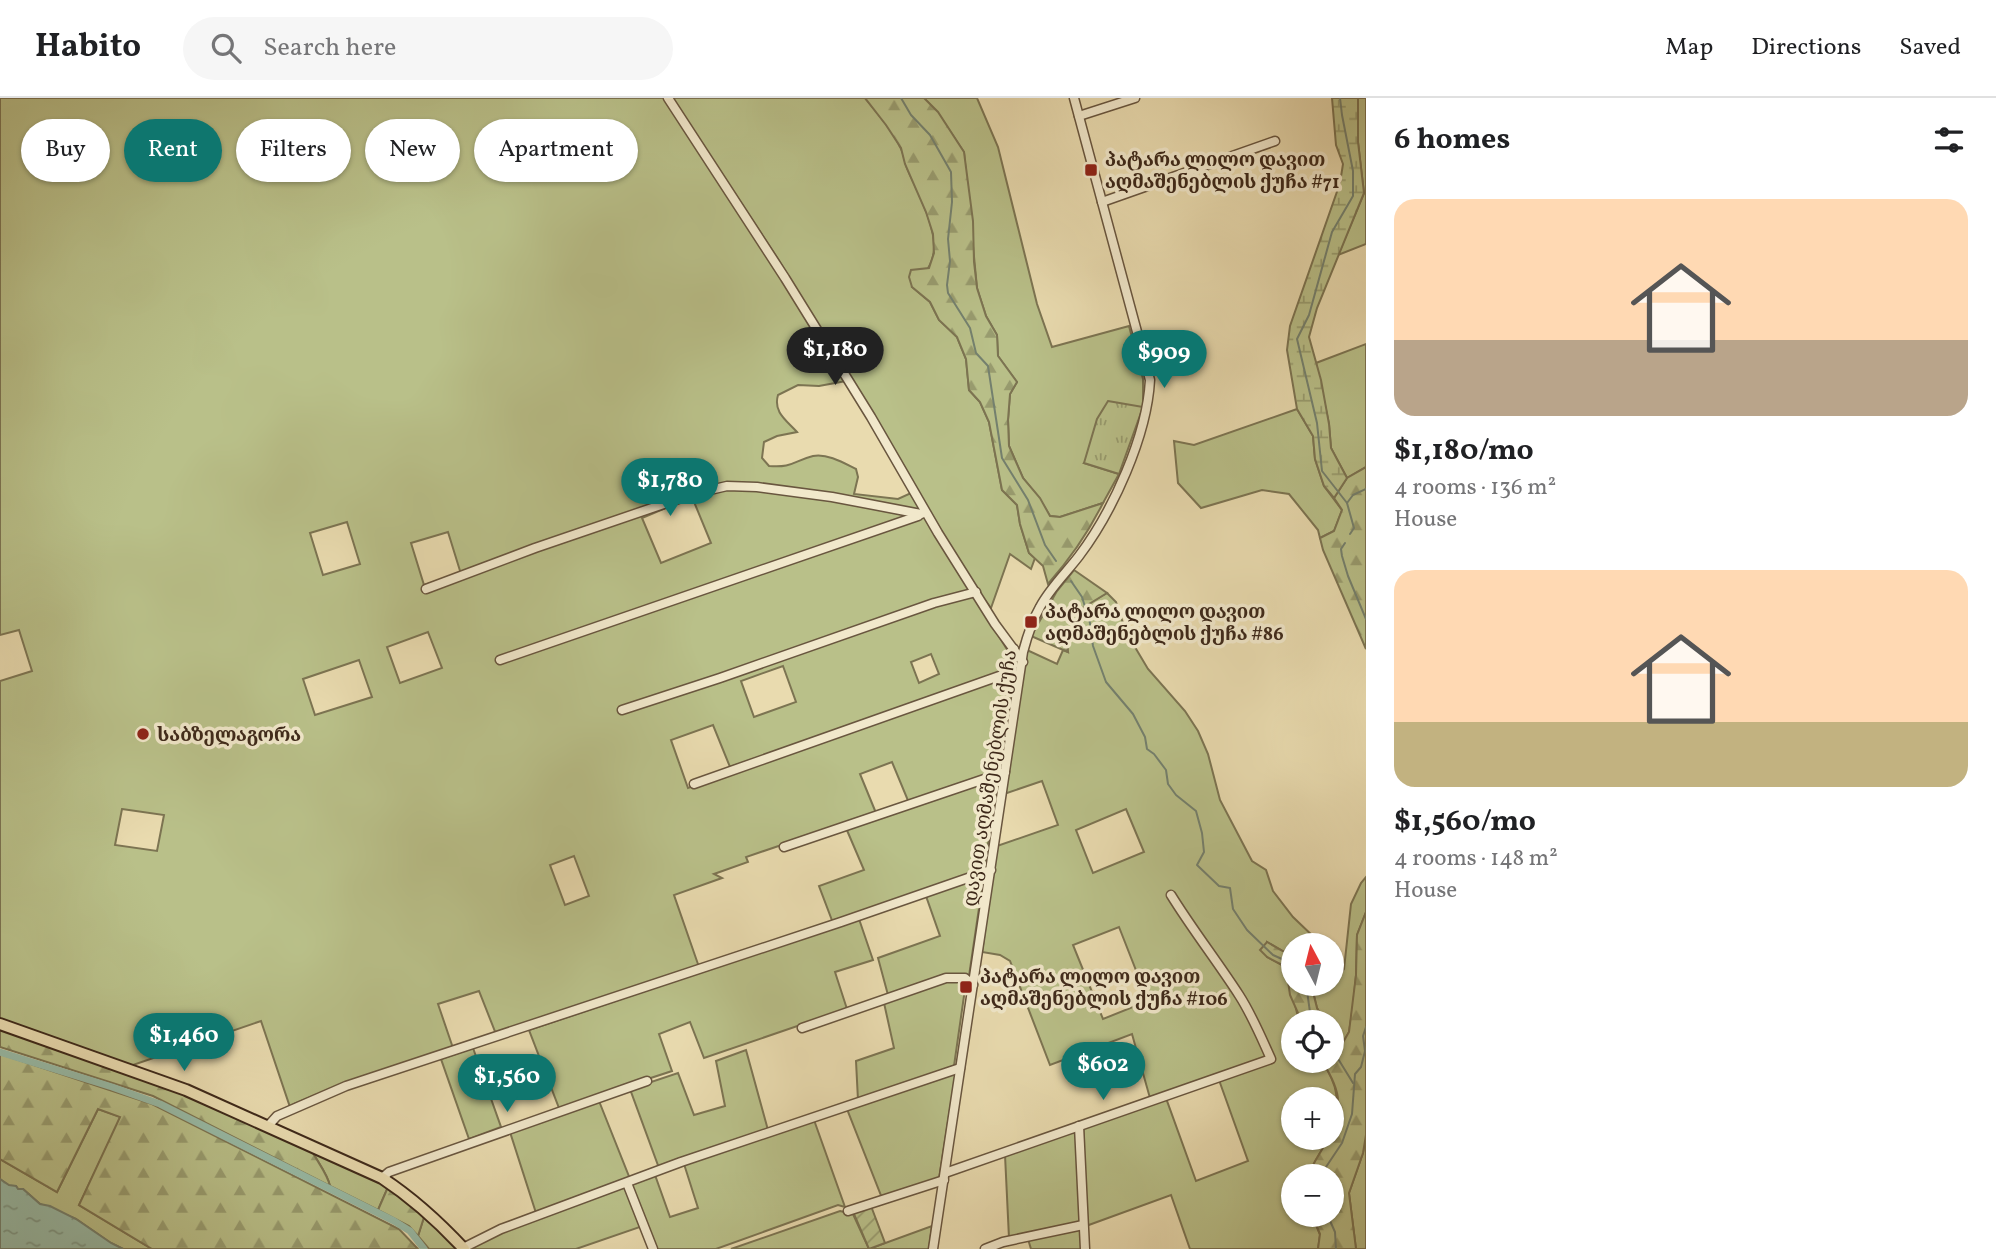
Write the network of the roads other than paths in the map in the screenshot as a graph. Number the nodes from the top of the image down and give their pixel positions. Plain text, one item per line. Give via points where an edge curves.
1 (668, 98) edge
2 (1074, 98) edge
3 (1135, 98) edge
4 (1079, 116) junction
5 (1276, 141) dead end
6 (1102, 201) junction
7 (924, 513) junction
8 (426, 589) dead end
9 (976, 592) junction
10 (1014, 649) junction
11 (500, 660) dead end
12 (1023, 662) junction
13 (622, 710) dead end
14 (1005, 772) junction
15 (694, 784) dead end
16 (784, 847) dead end
17 (991, 870) junction
18 (1171, 895) dead end
19 (973, 985) junction
20 (0, 1024) edge
21 (802, 1028) dead end
22 (960, 1068) junction
23 (647, 1081) dead end
24 (268, 1126) junction
25 (1079, 1126) junction
26 (945, 1176) junction
27 (382, 1178) junction
28 (626, 1183) junction
29 (848, 1211) dead end
30 (1083, 1225) junction
31 (464, 1248) edge
32 (653, 1249) edge
33 (933, 1249) edge
34 (985, 1249) edge
35 (1084, 1249) edge

1 - 7 street via 872,417
2 - 4 street, დავით აღმაშენებლის ქუჩა
3 - 4 street
4 - 6 street, დავით აღმაშენებლის ქუჩა
5 - 6 street
6 - 12 street, დავით აღმაშენებლის ქუჩა via 1150,380 1149,403 1116,494 1079,557 1040,606
7 - 8 street via 727,486 535,548
7 - 9 street
7 - 11 street
9 - 10 street
9 - 13 street
10 - 12 street
10 - 15 street via 1005,674
12 - 14 street, დავით აღმაშენებლის ქუჩა
14 - 16 street
14 - 17 street, დავით აღმაშენებლის ქუჩა
17 - 19 street, დავით აღმაშენებლის ქუჩა
17 - 24 street via 346,1086 278,1116
18 - 25 street via 1240,996 1271,1059
19 - 21 street via 965,978 946,978
19 - 22 street, დავით აღმაშენებლის ქუჩა
20 - 24 main road via 186,1090
22 - 26 street, დავით აღმაშენებლის ქუჩა
22 - 28 street
23 - 27 street
24 - 27 main road
25 - 26 street
25 - 30 street
26 - 29 street
26 - 33 street, დავით აღმაშენებლის ქუჩა
27 - 31 main road via 431,1214
28 - 31 street via 501,1229
28 - 32 street
30 - 34 street
30 - 35 street

